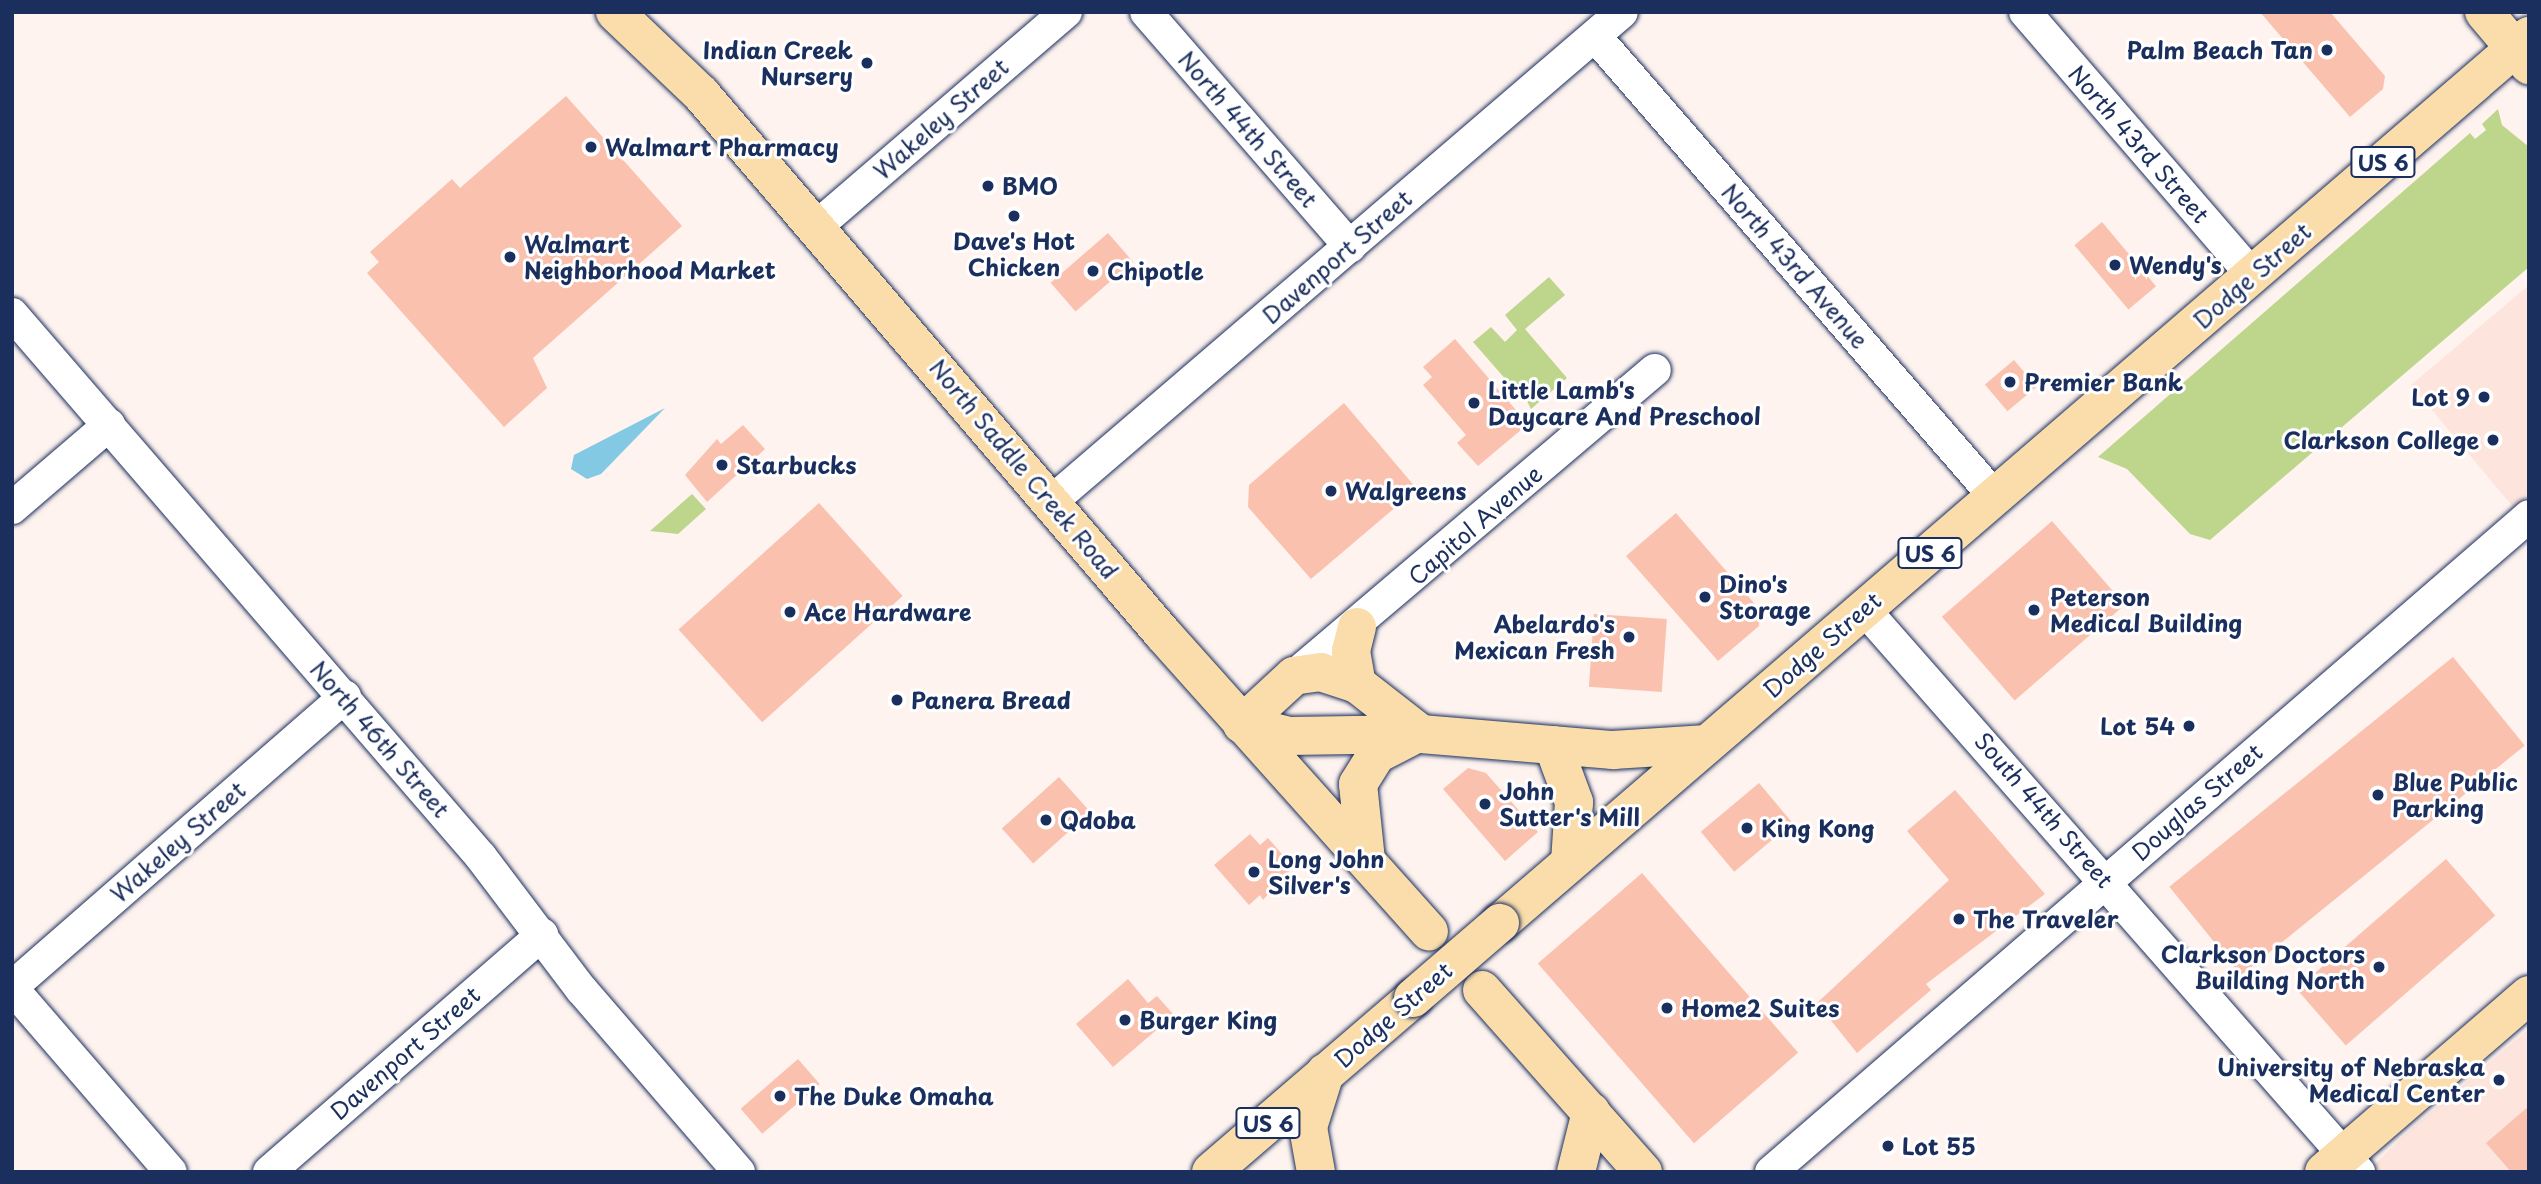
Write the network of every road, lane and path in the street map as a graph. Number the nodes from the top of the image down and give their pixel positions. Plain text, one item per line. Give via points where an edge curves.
1 (615, 12) edge
2 (1066, 12) edge
3 (1146, 12) edge
4 (1622, 12) edge
5 (2025, 12) edge
6 (2484, 12) edge
7 (1595, 36) junction
8 (2524, 50) edge
9 (816, 226) junction
10 (1350, 247) junction
11 (2252, 275) junction
12 (12, 314) edge
13 (1655, 370) dead end
14 (109, 425) junction
15 (1995, 497) junction
16 (1051, 502) junction
17 (12, 508) edge
18 (2529, 516) edge
19 (1864, 609) junction
20 (1357, 626) junction
21 (1294, 676) junction
22 (1357, 684) junction
23 (345, 697) junction
24 (1242, 724) junction
25 (1421, 734) junction
26 (1707, 744) junction
27 (1553, 745) junction
28 (1366, 860) junction
29 (1570, 862) junction
30 (2106, 881) junction
31 (1429, 931) dead end
32 (542, 935) junction
33 (12, 988) edge
34 (1482, 990) dead end
35 (2529, 995) edge
36 (1325, 1073) junction
37 (1591, 1112) junction
38 (2342, 1166) edge
39 (731, 1169) edge
40 (171, 1172) edge
41 (269, 1172) edge
42 (1211, 1172) edge
43 (1316, 1172) edge
44 (1576, 1172) edge
45 (1643, 1172) edge
46 (1771, 1172) edge

1 - 9 main road, North Saddle Creek Road via 679,70
2 - 9 street, Wakeley Street
3 - 10 street, North 44th Street
4 - 7 street, Davenport Street
5 - 11 street, North 43rd Street
6 - 8 main road
7 - 10 street, Davenport Street
7 - 15 street, North 43rd Avenue
8 - 11 main road, Dodge Street / US 6
9 - 16 main road, North Saddle Creek Road
10 - 16 street, Davenport Street
11 - 15 main road, Dodge Street / US 6
12 - 14 street, North 46th Street
13 - 20 street, Capitol Avenue
14 - 17 street
14 - 23 street, North 46th Street
15 - 19 main road, Dodge Street / US 6
16 - 24 main road, North Saddle Creek Road
18 - 30 street, Douglas Street
19 - 26 main road, Dodge Street / US 6
19 - 30 street, South 44th Street
20 - 21 street, Capitol Avenue via 1322,647
20 - 22 main road via 1351,650
21 - 22 main road via 1328,673
21 - 24 main road
22 - 25 main road
23 - 32 street, North 46th Street
23 - 33 street, Wakeley Street
24 - 25 main road via 1289,736
24 - 28 main road, North Saddle Creek Road
25 - 27 main road
25 - 28 main road via 1387,746 1362,774 1355,808
26 - 27 main road via 1639,751
26 - 29 main road, Dodge Street / US 6
27 - 29 main road via 1574,802
28 - 31 main road, North Saddle Creek Road
29 - 36 main road, Dodge Street / US 6, bridge
30 - 38 street, South 44th Street
30 - 46 street, Douglas Street
32 - 39 street, North 46th Street
32 - 41 street, Davenport Street
33 - 40 street
34 - 37 main road
35 - 38 main road
36 - 42 main road, Dodge Street / US 6
36 - 43 main road via 1308,1127
37 - 44 main road
37 - 45 main road

